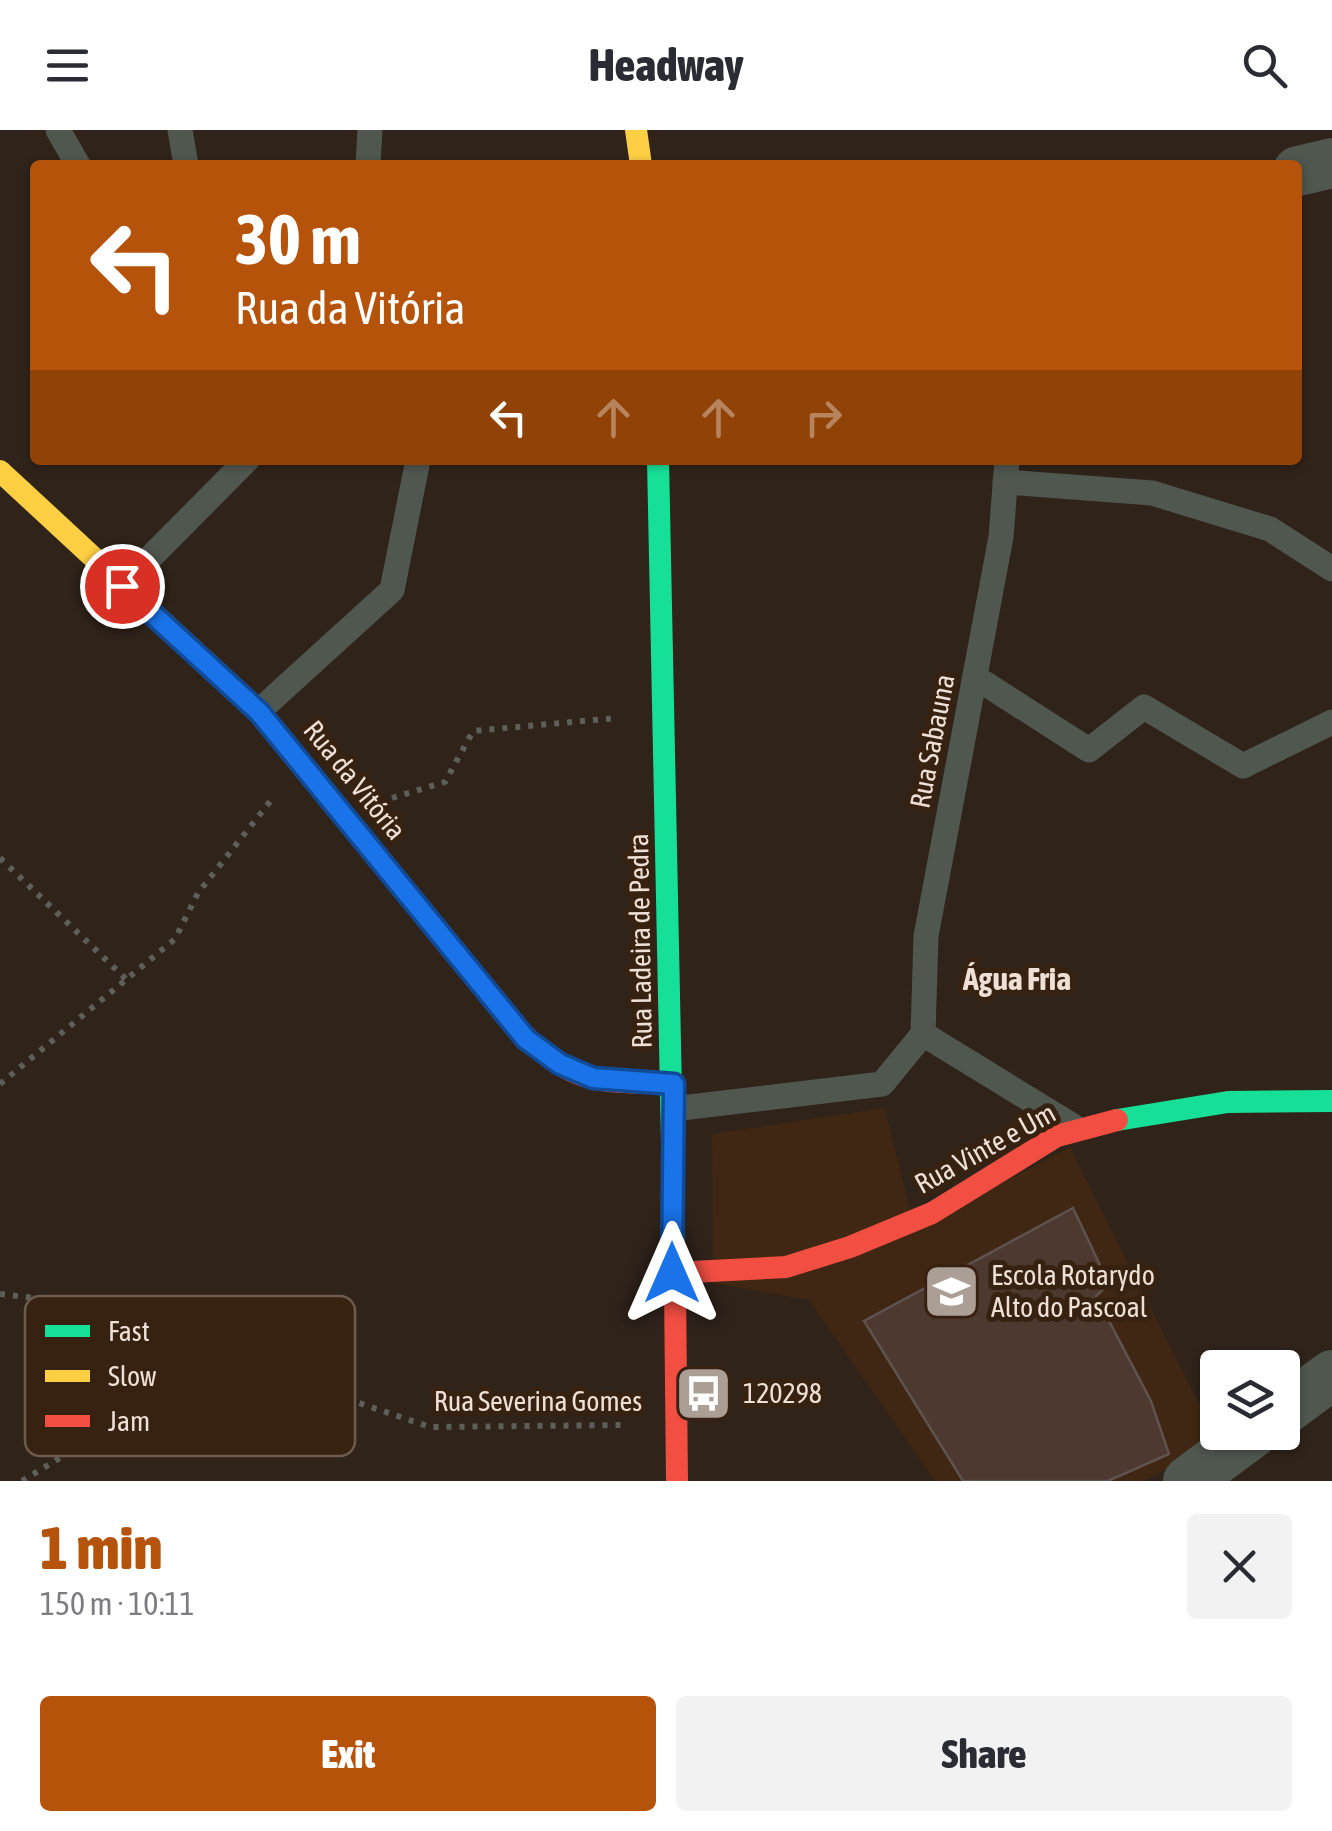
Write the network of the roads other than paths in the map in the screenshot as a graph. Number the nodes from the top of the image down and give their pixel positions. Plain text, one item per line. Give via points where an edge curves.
1 (58, 130) edge
2 (180, 130) edge
3 (370, 130) edge
4 (636, 130) edge
5 (75, 160) edge
6 (185, 160) edge
7 (368, 160) edge
8 (640, 160) edge
9 (1332, 163) edge
10 (1302, 170) edge
11 (243, 465) edge
12 (417, 465) edge
13 (658, 465) edge
14 (1006, 471) edge
15 (0, 472) edge
16 (1332, 569) edge
17 (122, 586) junction
18 (975, 677) junction
19 (259, 712) junction
20 (1332, 722) edge
21 (923, 1034) junction
22 (674, 1096) junction
23 (1332, 1101) edge
24 (1078, 1130) junction
25 (672, 1273) junction
26 (1332, 1376) edge
27 (1300, 1399) edge
28 (1230, 1450) edge
29 (677, 1481) edge
30 (1188, 1481) edge

1 - 5 lane
2 - 6 lane
3 - 7 lane
4 - 8 street
9 - 10 street
11 - 17 lane
12 - 19 lane via 392,590
13 - 22 street, Rua Ladeira de Pedra
14 - 16 lane via 1152,493 1270,529
14 - 18 lane, Rua Sabauna
15 - 17 street, Rua da Vitória
17 - 19 street, Rua da Vitória
18 - 20 lane via 1089,750 1144,707 1244,766
18 - 21 lane, Rua Sabauna via 926,936
19 - 22 street, Rua da Vitória via 526,1039 593,1078
21 - 22 lane via 882,1084
21 - 24 lane
22 - 25 street, Rua Ladeira de Pedra
23 - 24 street, Rua Vinte e Um via 1228,1102
24 - 25 street, Rua Vinte e Um via 932,1213 850,1248 786,1266
25 - 29 street, Rua Ladeira de Pedra
26 - 27 street
28 - 30 street

